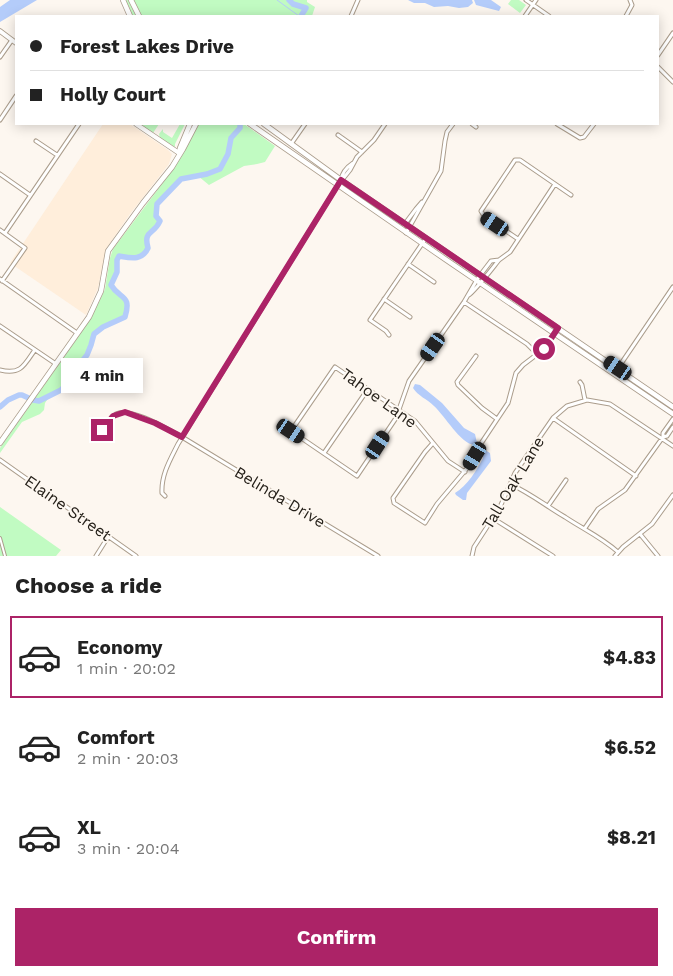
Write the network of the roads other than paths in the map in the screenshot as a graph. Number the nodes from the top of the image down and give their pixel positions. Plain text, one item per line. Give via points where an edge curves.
1 (123, 0) edge
2 (131, 0) edge
3 (358, 0) edge
4 (526, 0) edge
5 (536, 0) edge
6 (630, 0) edge
7 (533, 5) junction
8 (130, 15) edge
9 (137, 15) edge
10 (351, 15) edge
11 (527, 15) edge
12 (548, 15) edge
13 (627, 15) edge
14 (0, 32) edge
15 (673, 33) edge
16 (12, 40) junction
17 (15, 42) edge
18 (659, 54) edge
19 (0, 57) edge
20 (659, 68) edge
21 (673, 82) edge
22 (15, 98) edge
23 (0, 120) edge
24 (78, 125) edge
25 (138, 125) edge
26 (190, 125) edge
27 (195, 125) edge
28 (251, 125) edge
29 (265, 125) edge
30 (304, 125) edge
31 (384, 125) edge
32 (452, 125) edge
33 (559, 125) edge
34 (593, 125) edge
35 (338, 135) dead end
36 (36, 141) dead end
37 (291, 144) junction
38 (362, 152) junction
39 (180, 153) junction
40 (57, 155) junction
41 (0, 174) edge
42 (340, 183) junction
43 (555, 184) junction
44 (30, 195) junction
45 (572, 195) dead end
46 (423, 202) junction
47 (405, 224) junction
48 (410, 227) junction
49 (402, 229) junction
50 (0, 230) edge
51 (406, 233) junction
52 (5, 234) junction
53 (426, 238) junction
54 (518, 239) junction
55 (422, 244) junction
56 (408, 264) junction
57 (480, 279) junction
58 (1, 280) edge
59 (434, 282) dead end
60 (673, 287) edge
61 (384, 299) junction
62 (464, 302) junction
63 (410, 317) dead end
64 (0, 326) edge
65 (558, 328) junction
66 (77, 333) junction
67 (555, 334) junction
68 (389, 336) dead end
69 (35, 350) junction
70 (538, 355) junction
71 (476, 356) dead end
72 (56, 364) junction
73 (618, 368) junction
74 (0, 370) edge
75 (614, 374) junction
76 (580, 382) dead end
77 (368, 389) junction
78 (585, 400) junction
79 (673, 407) edge
80 (399, 410) junction
81 (673, 414) edge
82 (553, 418) junction
83 (498, 419) junction
84 (673, 419) edge
85 (673, 427) edge
86 (182, 437) junction
87 (663, 438) junction
88 (96, 439) dead end
89 (0, 443) edge
90 (433, 443) junction
91 (673, 446) edge
92 (324, 453) junction
93 (0, 460) edge
94 (464, 472) junction
95 (636, 476) junction
96 (566, 480) dead end
97 (510, 484) junction
98 (673, 495) edge
99 (166, 496) dead end
100 (548, 506) junction
101 (494, 519) junction
102 (585, 528) junction
103 (640, 534) junction
104 (108, 537) junction
105 (0, 538) edge
106 (618, 552) junction
107 (5, 556) edge
108 (96, 556) edge
109 (136, 556) edge
110 (378, 556) edge
111 (472, 556) edge
112 (553, 556) edge
113 (615, 556) edge
114 (658, 556) edge

1 - 8 main road
2 - 9 main road
3 - 10 street
4 - 7 street
5 - 7 street
6 - 13 street via 632,5
7 - 11 street
7 - 12 street
14 - 16 street
15 - 18 street
16 - 17 street
16 - 19 street
20 - 21 street
22 - 23 street
24 - 40 street
25 - 39 street
26 - 39 main road
27 - 39 main road
28 - 42 main road
29 - 37 main road
30 - 37 street
31 - 38 street
32 - 46 street via 444,142 441,171
33 - 34 street via 580,138
35 - 38 street
36 - 40 street
37 - 42 main road
38 - 42 street via 347,168
39 - 66 main road via 111,246 98,300
40 - 44 street
41 - 44 street
42 - 47 main road
42 - 49 main road
42 - 86 street
43 - 45 street
43 - 54 street
43 - 54 street via 516,159 482,207 481,213
44 - 52 street
46 - 47 street
46 - 48 street
47 - 48 main road
47 - 49 street
48 - 51 street
48 - 53 main road
49 - 51 main road
50 - 52 street
51 - 55 main road
52 - 58 street via 25,248
53 - 55 street
53 - 57 main road
54 - 57 street via 510,252
55 - 56 street
55 - 57 main road
56 - 59 street
56 - 61 street
57 - 62 street
57 - 65 main road
57 - 67 main road
58 - 66 street
60 - 73 street
61 - 63 street
61 - 68 street via 370,320
62 - 70 street via 527,344
62 - 80 street via 410,380
64 - 69 street
65 - 67 street
65 - 73 main road
66 - 72 main road
67 - 70 street
67 - 75 main road
69 - 72 street
69 - 74 street via 18,370
70 - 83 street via 516,373 508,403
71 - 83 street via 458,385
72 - 89 main road
73 - 75 street
73 - 79 main road
75 - 81 main road
76 - 78 street
77 - 80 street, Tahoe Lane
77 - 92 street
77 - 92 street, Tahoe Lane via 335,367 291,431
78 - 82 street, Tall Oak Lane via 567,406
78 - 87 street via 597,400 615,407
80 - 90 street, Tahoe Lane via 415,421
80 - 92 street via 357,476
82 - 95 street
82 - 97 street, Tall Oak Lane
83 - 94 street
84 - 87 street
85 - 87 street
86 - 88 street, Belinda Drive via 125,412 113,416
86 - 99 street via 163,479 162,493
86 - 110 street, Belinda Drive
87 - 91 street
87 - 95 street
90 - 94 street, Tahoe Lane via 448,461
90 - 94 street via 393,498 394,503 425,523
93 - 104 street, Elaine Street
95 - 102 street via 625,490 595,512
96 - 100 street
97 - 100 street
97 - 101 street, Tall Oak Lane
98 - 103 street via 652,524
100 - 102 street
101 - 111 street, Tall Oak Lane via 474,546
101 - 112 street
102 - 106 street
103 - 106 street
103 - 114 street
104 - 108 street
104 - 109 street, Elaine Street
105 - 107 street
106 - 113 street

